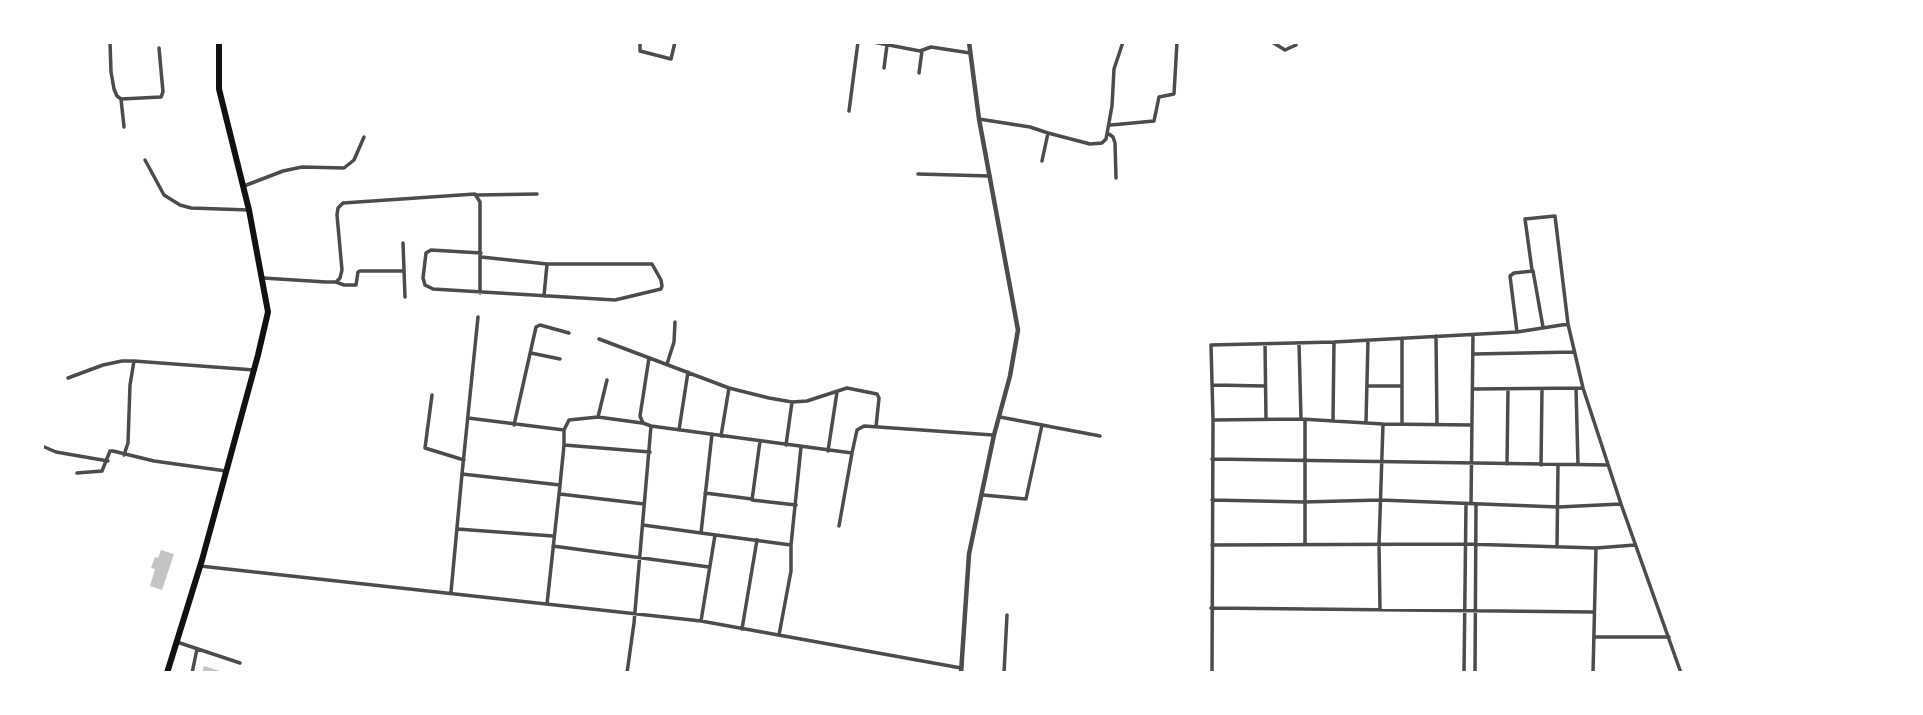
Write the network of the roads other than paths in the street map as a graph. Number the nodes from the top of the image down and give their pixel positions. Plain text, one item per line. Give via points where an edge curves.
1 (110, 42) edge
2 (219, 42) edge
3 (640, 42) edge
4 (675, 42) edge
5 (858, 42) edge
6 (873, 42) edge
7 (969, 42) edge
8 (1123, 42) edge
9 (1177, 42) edge
10 (1272, 42) edge
11 (887, 45) junction
12 (1296, 45) dead end
13 (159, 48) dead end
14 (922, 51) junction
15 (970, 53) junction
16 (884, 68) dead end
17 (919, 73) dead end
18 (121, 99) junction
19 (849, 111) dead end
20 (979, 119) junction
21 (1110, 125) junction
22 (124, 127) dead end
23 (1048, 133) junction
24 (1109, 134) junction
25 (364, 137) dead end
26 (145, 160) dead end
27 (1042, 161) dead end
28 (918, 174) dead end
29 (990, 176) junction
30 (1116, 178) dead end
31 (242, 187) junction
32 (537, 194) dead end
33 (477, 195) junction
34 (248, 210) junction
35 (403, 243) dead end
36 (481, 255) junction
37 (547, 264) junction
38 (1532, 270) junction
39 (404, 271) junction
40 (262, 278) junction
41 (336, 282) junction
42 (480, 293) junction
43 (405, 296) dead end
44 (544, 296) junction
45 (478, 317) dead end
46 (675, 322) dead end
47 (1568, 324) junction
48 (1543, 327) junction
49 (1517, 332) junction
50 (569, 333) dead end
51 (1473, 335) junction
52 (1436, 336) junction
53 (1402, 338) junction
54 (599, 339) dead end
55 (1368, 340) junction
56 (1334, 342) junction
57 (1299, 343) junction
58 (1265, 344) junction
59 (531, 352) junction
60 (1574, 352) junction
61 (1474, 354) junction
62 (649, 358) junction
63 (560, 359) dead end
64 (134, 361) junction
65 (667, 364) junction
66 (254, 370) junction
67 (688, 372) junction
68 (68, 378) dead end
69 (607, 380) dead end
70 (1213, 385) junction
71 (1265, 386) junction
72 (1368, 386) junction
73 (1402, 386) junction
74 (729, 387) junction
75 (1576, 388) junction
76 (1583, 388) junction
77 (1474, 389) junction
78 (1508, 390) junction
79 (1542, 390) junction
80 (837, 392) junction
81 (432, 395) dead end
82 (792, 402) junction
83 (598, 417) junction
84 (1000, 417) junction
85 (468, 418) junction
86 (1266, 419) junction
87 (1213, 420) junction
88 (1303, 420) junction
89 (1332, 421) junction
90 (643, 423) junction
91 (1366, 423) junction
92 (1383, 424) junction
93 (1402, 424) junction
94 (514, 425) junction
95 (1042, 425) junction
96 (1437, 425) junction
97 (1471, 425) junction
98 (651, 426) junction
99 (876, 427) junction
100 (564, 430) junction
101 (679, 430) junction
102 (712, 435) junction
103 (994, 435) junction
104 (721, 436) junction
105 (1100, 436) dead end
106 (760, 441) junction
107 (564, 445) junction
108 (786, 445) junction
109 (42, 446) edge
110 (802, 447) junction
111 (828, 451) junction
112 (650, 452) junction
113 (852, 453) junction
114 (124, 455) junction
115 (1306, 459) junction
116 (464, 460) junction
117 (1212, 460) junction
118 (108, 461) junction
119 (1382, 461) junction
120 (1471, 464) junction
121 (1507, 464) junction
122 (1541, 465) junction
123 (1558, 465) junction
124 (1578, 465) junction
125 (1608, 465) junction
126 (226, 471) junction
127 (77, 473) dead end
128 (462, 474) junction
129 (560, 485) junction
130 (705, 493) junction
131 (560, 494) junction
132 (982, 495) junction
133 (752, 500) junction
134 (1212, 500) junction
135 (1380, 500) junction
136 (1304, 502) junction
137 (1468, 503) junction
138 (644, 504) junction
139 (1476, 504) junction
140 (1621, 504) junction
141 (796, 505) junction
142 (1558, 506) junction
143 (643, 525) junction
144 (839, 526) dead end
145 (457, 529) junction
146 (701, 533) junction
147 (715, 535) junction
148 (554, 536) junction
149 (757, 540) junction
150 (1305, 544) junction
151 (1466, 544) junction
152 (791, 545) junction
153 (1212, 545) junction
154 (1379, 545) junction
155 (1476, 545) junction
156 (1636, 545) junction
157 (553, 546) junction
158 (1557, 548) junction
159 (1596, 548) junction
160 (640, 557) junction
161 (200, 566) junction
162 (709, 567) junction
163 (451, 592) junction
164 (547, 604) junction
165 (1211, 608) junction
166 (1380, 610) junction
167 (1465, 611) junction
168 (1476, 611) junction
169 (1594, 612) junction
170 (635, 613) junction
171 (1007, 615) dead end
172 (701, 621) junction
173 (742, 629) junction
174 (779, 635) junction
175 (1594, 637) junction
176 (1669, 637) junction
177 (177, 642) junction
178 (197, 649) junction
179 (240, 663) dead end
180 (961, 671) edge
181 (167, 673) edge
182 (192, 673) edge
183 (627, 673) edge
184 (1004, 673) edge
185 (1212, 673) edge
186 (1464, 673) edge
187 (1475, 673) edge
188 (1593, 673) edge
189 (1681, 673) edge

1 - 18 street via 114,89
2 - 31 main road via 219,89
3 - 4 street via 641,51 671,59
5 - 19 street
6 - 11 street
7 - 15 street
8 - 21 street via 1114,69
9 - 21 street via 1174,94 1159,97 1154,121
10 - 12 street via 1285,50
11 - 14 street
11 - 16 street
13 - 18 street via 161,97
14 - 15 street via 931,47
14 - 17 street
15 - 20 street
18 - 22 street
20 - 23 street
20 - 29 street
21 - 24 street
23 - 24 street via 1090,144 1102,143
23 - 27 street
24 - 30 street via 1115,142
25 - 31 street via 354,160 344,168 302,167
26 - 34 street via 164,195 180,205
28 - 29 street
29 - 84 street via 1017,319 1016,346
31 - 34 main road
32 - 33 street
33 - 36 street
33 - 41 street via 343,203 337,215 341,274
34 - 40 main road
35 - 39 street
36 - 37 street
36 - 42 street
36 - 42 street via 431,250 426,253 423,278 428,288
37 - 44 street
37 - 44 street via 652,264 662,286 615,300
38 - 47 street via 1525,219 1555,216
38 - 48 street
38 - 49 street via 1510,276
39 - 41 street via 360,271 356,285
39 - 43 street
40 - 41 street
40 - 66 main road via 268,312
42 - 44 street
45 - 85 street
46 - 65 street
47 - 48 street
47 - 60 street
48 - 49 street
49 - 51 street
50 - 59 street via 537,326
51 - 52 street
51 - 61 street
52 - 53 street
52 - 96 street
53 - 55 street
53 - 73 street
54 - 62 street
55 - 56 street
55 - 72 street
56 - 57 street
56 - 89 street
57 - 58 street
57 - 88 street
58 - 70 street via 1211,345
58 - 71 street
59 - 63 street
59 - 94 street
60 - 61 street
60 - 76 street
61 - 77 street
62 - 65 street
62 - 90 street via 640,416
64 - 66 street
64 - 68 street via 103,365
64 - 114 street
65 - 67 street
66 - 126 main road
67 - 74 street
67 - 101 street
69 - 83 street
70 - 71 street
70 - 87 street
71 - 86 street
72 - 73 street
72 - 91 street
73 - 93 street
74 - 82 street
74 - 104 street
75 - 76 street
75 - 79 street
75 - 124 street
76 - 125 street
77 - 78 street
77 - 97 street
78 - 79 street
78 - 121 street
79 - 122 street
80 - 82 street
80 - 99 street via 847,388 878,395
80 - 111 street
81 - 116 street via 425,448
82 - 108 street
83 - 90 street
83 - 100 street via 569,420
84 - 95 street
84 - 103 street
85 - 94 street
85 - 116 street
86 - 87 street
86 - 88 street
87 - 117 street
88 - 89 street
88 - 115 street
89 - 91 street
90 - 98 street
91 - 92 street
92 - 93 street
92 - 119 street
93 - 96 street
94 - 100 street
95 - 105 street
95 - 132 street via 1026,499
96 - 97 street
97 - 120 street
98 - 101 street
98 - 112 street
99 - 103 street
99 - 113 street via 858,430
100 - 107 street
101 - 102 street
102 - 104 street
102 - 130 street
103 - 132 street
104 - 106 street
106 - 108 street
106 - 133 street
107 - 112 street
107 - 129 street
108 - 110 street
109 - 118 street
110 - 111 street
110 - 141 street
111 - 113 street
112 - 138 street
113 - 144 street
114 - 118 street via 111,451
114 - 126 street
115 - 117 street
115 - 119 street
115 - 136 street
116 - 128 street
117 - 134 street
118 - 127 street via 98,473
119 - 120 street
119 - 135 street
120 - 121 street
120 - 137 street
121 - 122 street
122 - 123 street
123 - 124 street
123 - 142 street
124 - 125 street
125 - 140 street
126 - 161 main road
128 - 129 street
128 - 145 street
129 - 131 street
130 - 133 street
130 - 146 street
131 - 138 street
131 - 148 street
132 - 180 street via 966,573
133 - 141 street
134 - 136 street
134 - 153 street
135 - 136 street
135 - 137 street
135 - 154 street
136 - 150 street
137 - 139 street
137 - 151 street
138 - 143 street
139 - 142 street
139 - 155 street
140 - 142 street
140 - 156 street
141 - 152 street
142 - 158 street
143 - 146 street
143 - 160 street
145 - 148 street
145 - 163 street
146 - 147 street
147 - 149 street
147 - 162 street
148 - 157 street
149 - 152 street
149 - 173 street
150 - 153 street
150 - 154 street
151 - 154 street
151 - 155 street
151 - 167 street
152 - 174 street
153 - 165 street
154 - 166 street
155 - 158 street
155 - 168 street
156 - 159 street
156 - 176 street
157 - 160 street
157 - 164 street
158 - 159 street
159 - 169 street
160 - 162 street
160 - 170 street
161 - 163 street
161 - 177 main road
162 - 172 street
163 - 164 street
164 - 170 street
165 - 166 street
165 - 185 street
166 - 167 street
167 - 168 street
167 - 186 street
168 - 169 street
168 - 187 street
169 - 175 street
170 - 172 street
170 - 183 street
171 - 184 street
172 - 173 street
173 - 174 street
174 - 180 street
175 - 176 street
175 - 188 street
176 - 189 street
177 - 178 street
177 - 181 main road
178 - 179 street
178 - 182 street

